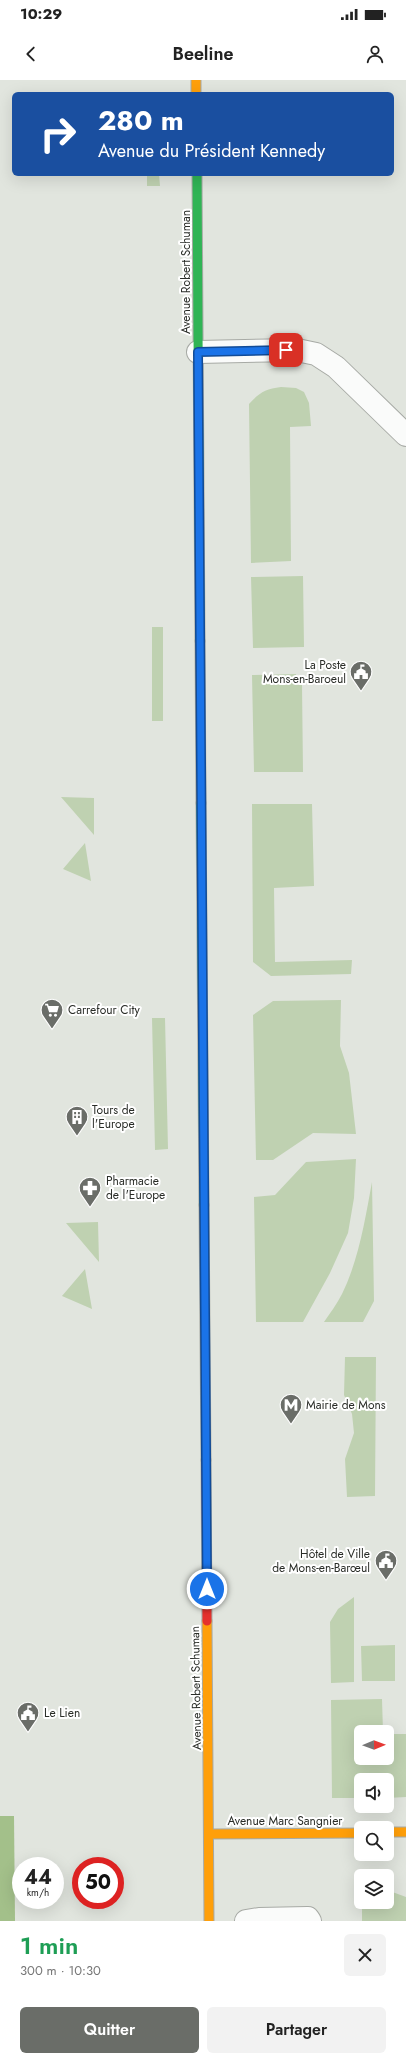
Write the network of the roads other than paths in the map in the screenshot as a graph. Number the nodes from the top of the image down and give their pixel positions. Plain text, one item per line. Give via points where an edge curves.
1 (196, 80) edge
2 (196, 92) edge
3 (197, 176) edge
4 (198, 352) junction
5 (406, 435) edge
6 (394, 1832) edge
7 (406, 1832) edge
8 (354, 1833) edge
9 (209, 1834) junction
10 (209, 1921) edge
11 (246, 1921) edge
12 (310, 1921) edge

1 - 2 main road
3 - 4 main road, Avenue Robert Schuman
4 - 5 street via 297,350 316,354 336,367
4 - 9 main road, Avenue Robert Schuman
6 - 7 main road
8 - 9 main road, Avenue Marc Sangnier
9 - 10 main road, Avenue Robert Schuman
11 - 12 street via 308,1918

